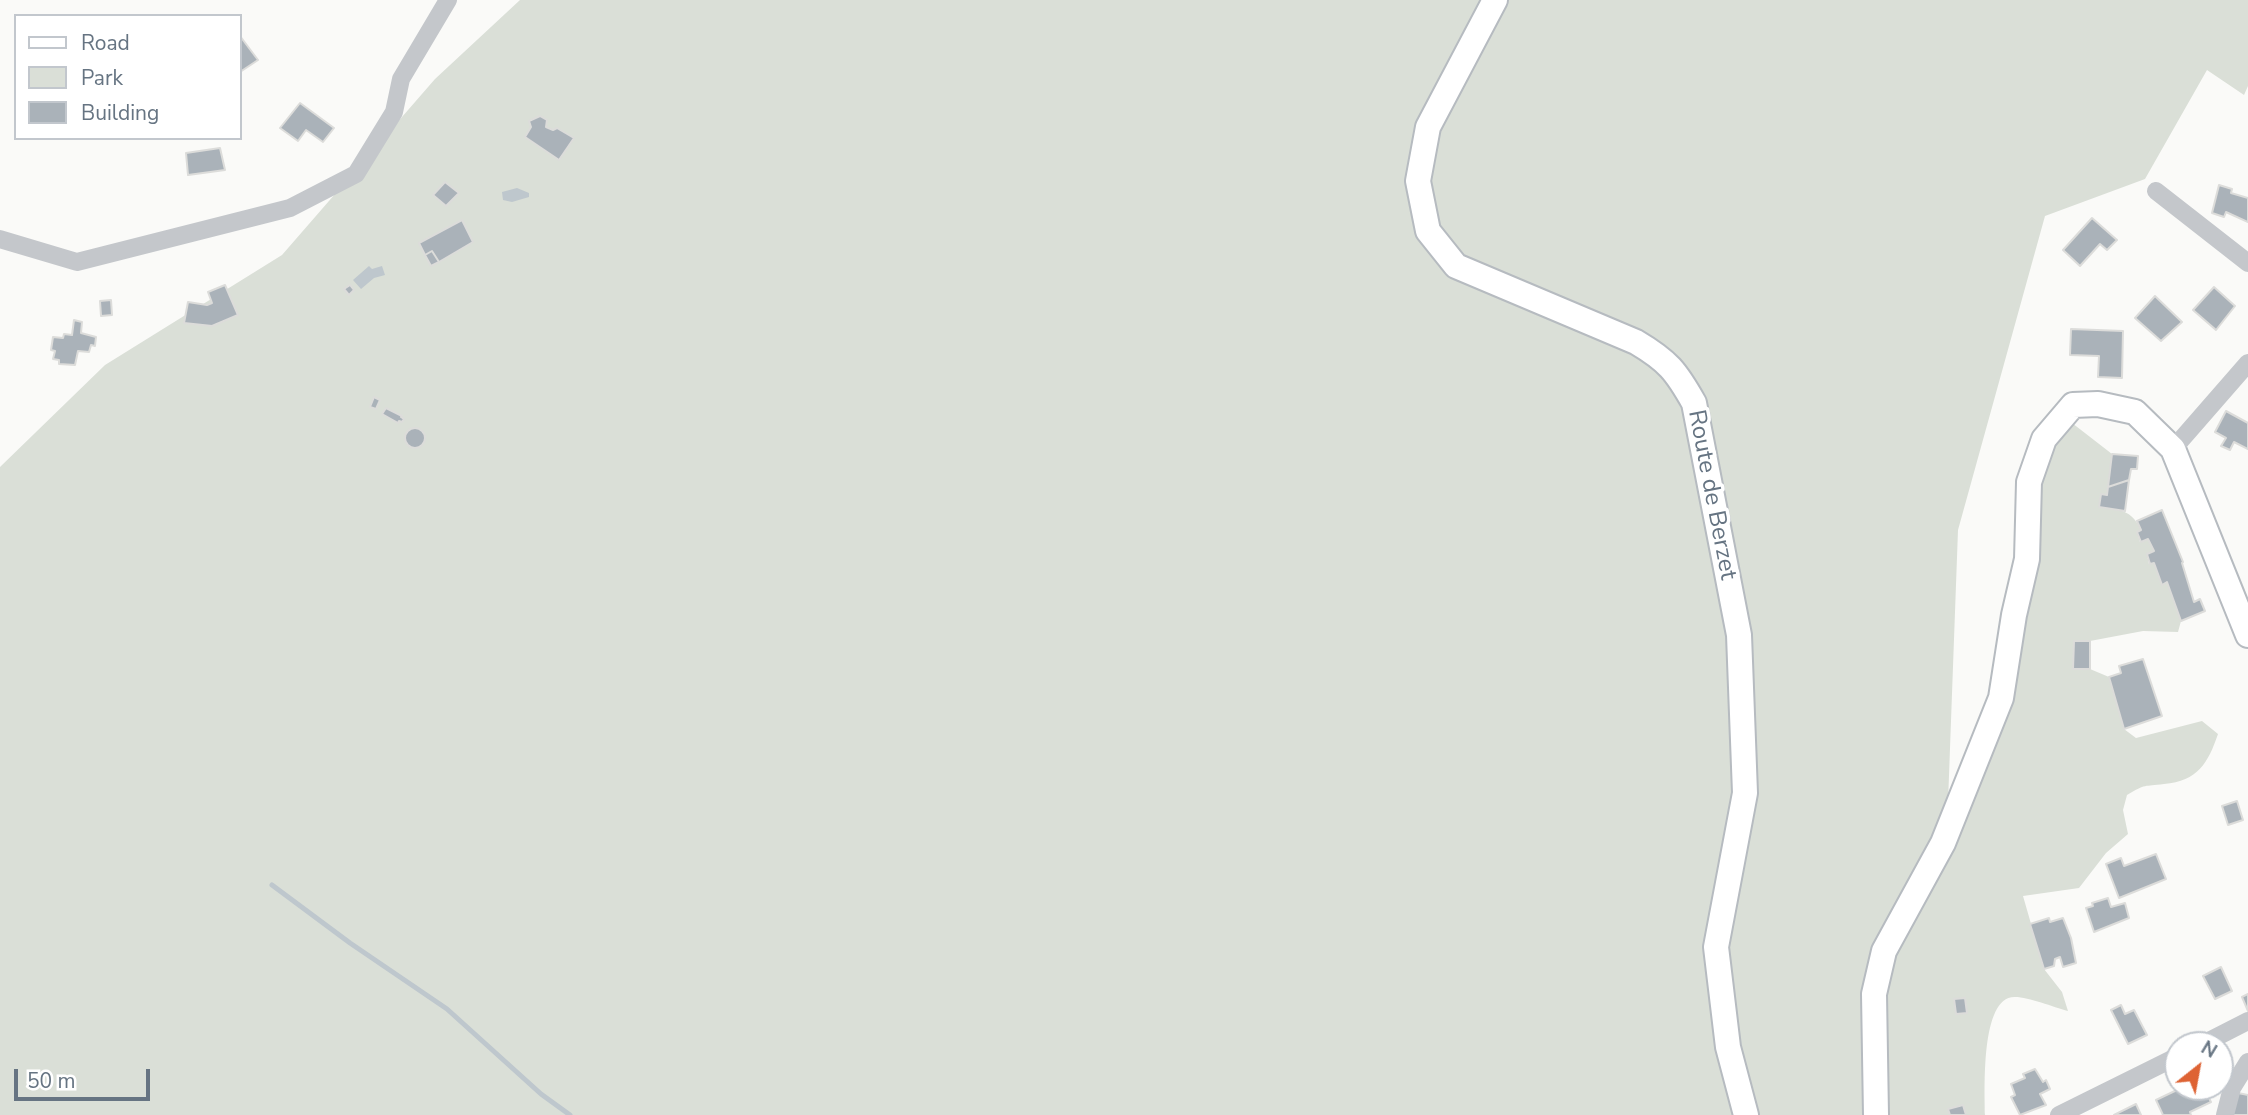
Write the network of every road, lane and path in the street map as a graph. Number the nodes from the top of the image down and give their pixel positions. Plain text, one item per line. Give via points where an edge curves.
1 (448, 0) edge
2 (1496, 0) edge
3 (2156, 191) dead end
4 (0, 239) edge
5 (2248, 263) edge
6 (2248, 363) edge
7 (2173, 449) junction
8 (2248, 635) edge
9 (2248, 1021) edge
10 (2228, 1031) edge
11 (2248, 1062) edge
12 (2164, 1063) edge
13 (1746, 1115) edge
14 (1876, 1115) edge
15 (2059, 1115) edge
16 (2225, 1115) edge

1 - 4 street via 401,79 394,112 356,174 290,208 77,262
2 - 13 street, Route de Berzet via 1428,127 1418,181 1428,231 1455,266 1636,342 1663,358 1695,403 1739,635 1745,793 1716,947 1728,1047
3 - 5 street
6 - 7 street
7 - 8 street
7 - 14 street via 2136,412 2098,404 2073,405 2044,439 2029,482 2027,559 2001,698 1942,843 1884,951 1874,994
9 - 10 street
11 - 16 street via 2232,1088
12 - 15 street

